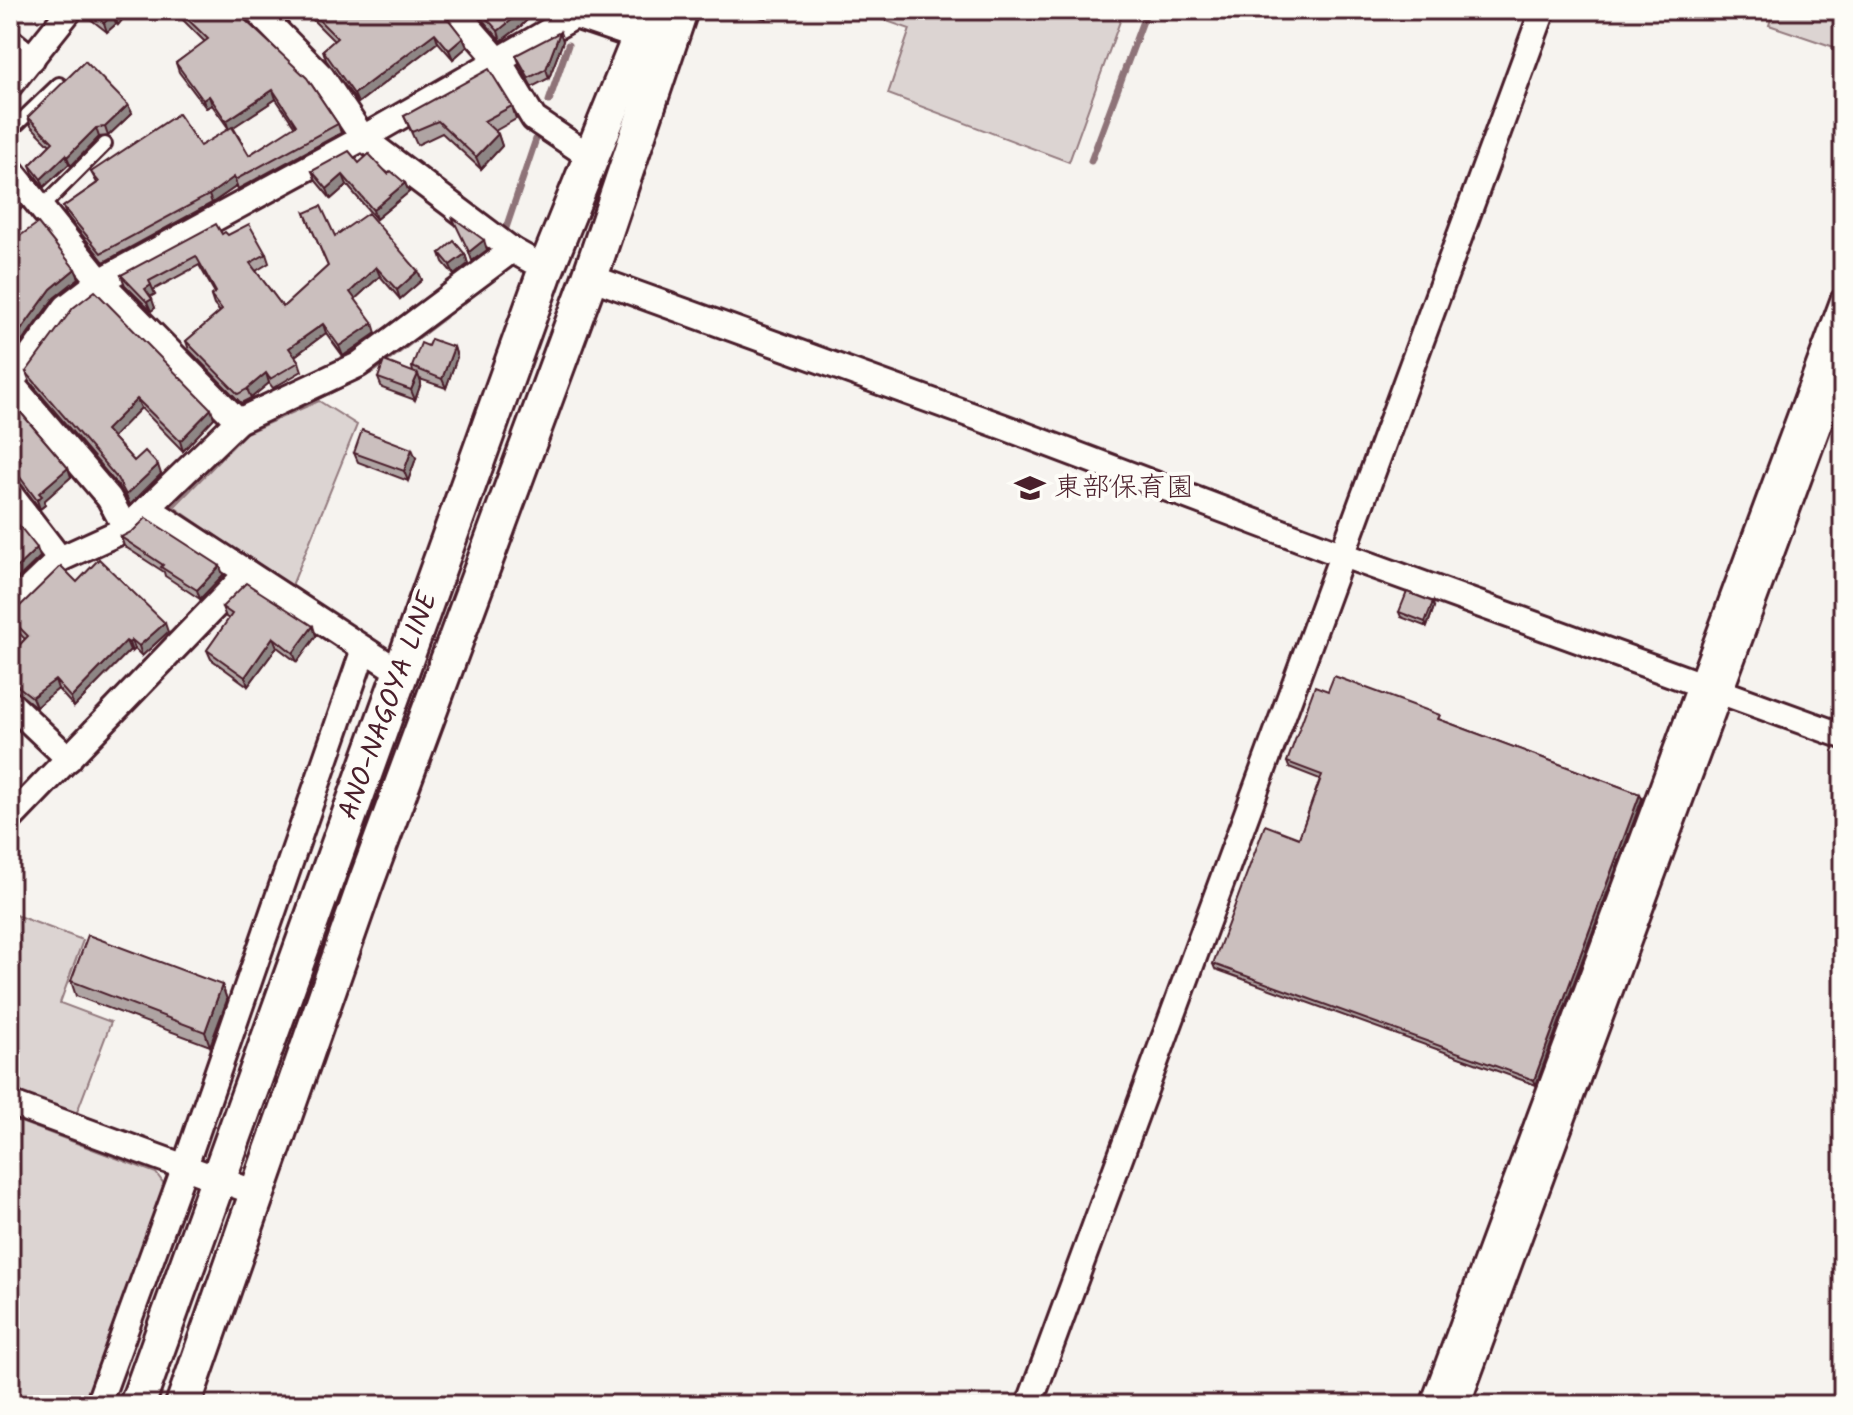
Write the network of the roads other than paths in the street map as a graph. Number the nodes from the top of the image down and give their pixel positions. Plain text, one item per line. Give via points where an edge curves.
1 (70, 10) edge
2 (256, 10) edge
3 (454, 10) edge
4 (680, 10) edge
5 (1543, 10) edge
6 (596, 16) edge
7 (645, 24) edge
8 (10, 41) edge
9 (32, 59) junction
10 (499, 61) junction
11 (59, 84) edge
12 (10, 85) edge
13 (10, 131) edge
14 (363, 138) junction
15 (105, 144) dead end
16 (592, 158) junction
17 (10, 169) edge
18 (41, 208) junction
19 (512, 250) junction
20 (546, 269) junction
21 (590, 277) junction
22 (100, 281) junction
23 (1843, 301) edge
24 (1843, 358) edge
25 (10, 384) edge
26 (238, 421) junction
27 (10, 494) edge
28 (148, 508) junction
29 (126, 529) junction
30 (1343, 555) junction
31 (60, 559) junction
32 (247, 573) junction
33 (10, 607) edge
34 (364, 649) junction
35 (401, 673) junction
36 (1710, 686) junction
37 (10, 703) edge
38 (1843, 736) edge
39 (69, 759) junction
40 (10, 819) edge
41 (10, 1103) edge
42 (185, 1166) junction
43 (218, 1178) junction
44 (259, 1194) junction
45 (98, 1405) edge
46 (137, 1405) edge
47 (183, 1405) edge
48 (1029, 1405) edge
49 (1433, 1405) edge
50 (1457, 1405) edge

1 - 9 street
2 - 14 street via 322,77
3 - 10 street
4 - 21 main road, ANO-NAGOYA LINE
5 - 30 street
6 - 7 street
6 - 10 street via 575,16
7 - 16 main road, ANO-NAGOYA LINE
8 - 9 street
9 - 12 street
10 - 14 street
10 - 16 street via 534,119
11 - 13 lane
14 - 19 street
14 - 22 street
15 - 18 lane
16 - 20 main road, ANO-NAGOYA LINE
17 - 18 street
18 - 22 street
19 - 20 street
19 - 26 street via 358,365
20 - 35 main road, ANO-NAGOYA LINE
21 - 30 street
21 - 44 main road, ANO-NAGOYA LINE via 365,885
22 - 25 street via 66,307
22 - 26 street
23 - 36 street
24 - 36 street
25 - 29 street via 109,498
26 - 28 street
27 - 31 street
28 - 29 street
28 - 32 street
29 - 31 street
30 - 36 street
30 - 48 street
31 - 33 street
32 - 34 street
32 - 39 street
34 - 35 street
34 - 42 street
35 - 43 main road, ANO-NAGOYA LINE
36 - 38 street
36 - 49 street
36 - 50 street
37 - 39 street
39 - 40 street
41 - 42 street
42 - 43 street
42 - 45 street
43 - 44 street
43 - 46 main road, ANO-NAGOYA LINE
44 - 47 main road, ANO-NAGOYA LINE

